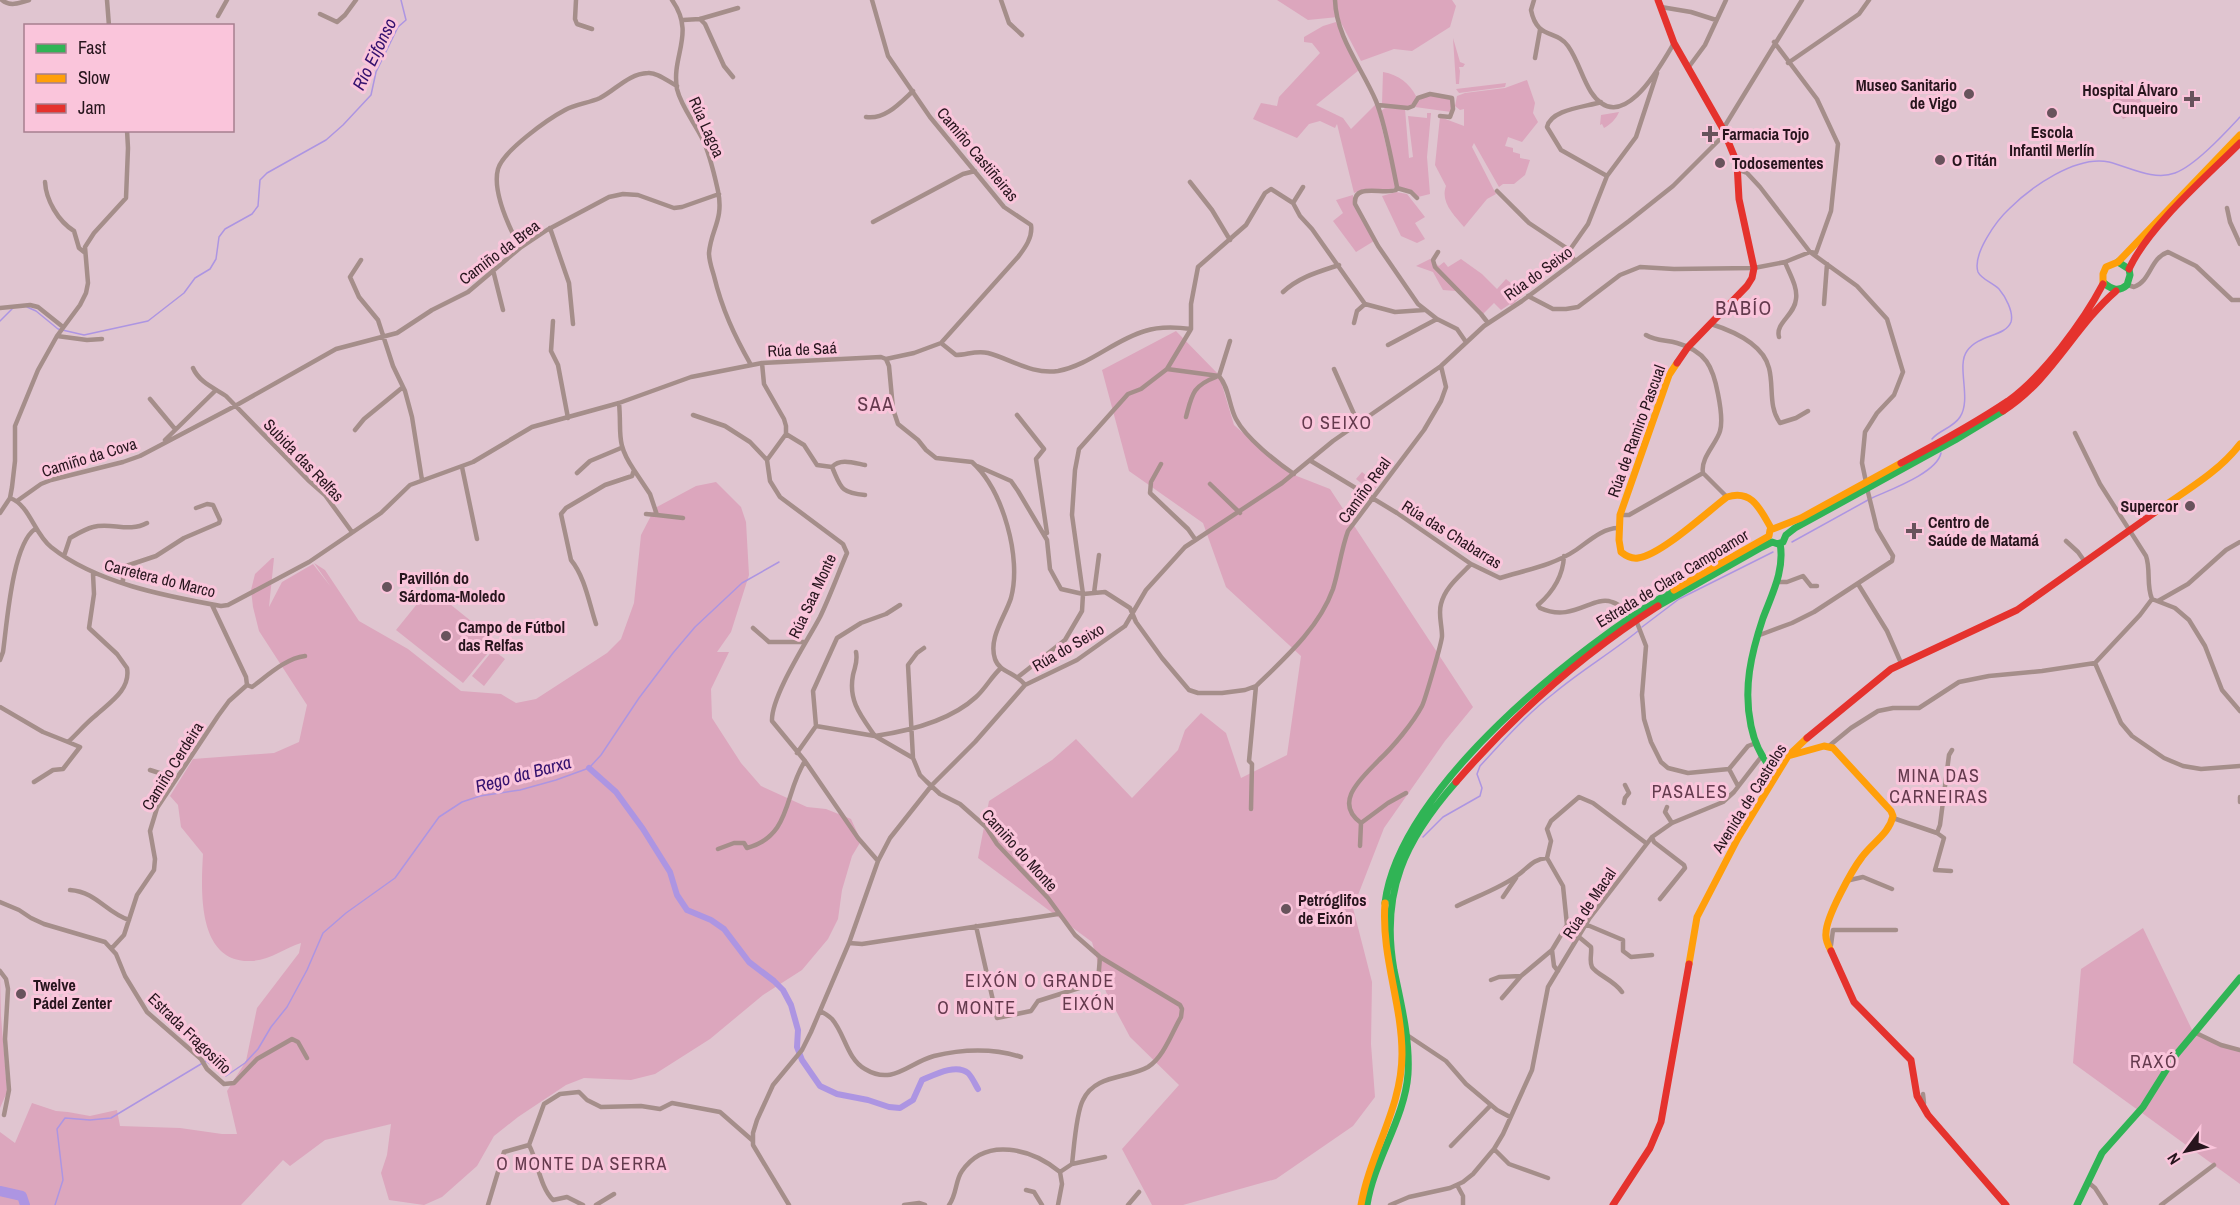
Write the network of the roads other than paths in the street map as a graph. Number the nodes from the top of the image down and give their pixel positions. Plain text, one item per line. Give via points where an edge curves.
1 (2, 0) edge
2 (29, 0) edge
3 (107, 0) edge
4 (227, 0) edge
5 (356, 0) edge
6 (576, 0) edge
7 (672, 0) edge
8 (872, 0) edge
9 (1001, 0) edge
10 (1335, 0) edge
11 (1534, 0) edge
12 (1726, 0) edge
13 (1802, 0) edge
14 (1869, 0) edge
15 (1659, 3) edge
16 (738, 8) dead end
17 (320, 14) dead end
18 (218, 16) dead end
19 (700, 19) junction
20 (683, 20) junction
21 (1716, 20) junction
22 (109, 24) edge
23 (592, 29) dead end
24 (1540, 30) junction
25 (1022, 35) dead end
26 (1774, 42) junction
27 (1674, 43) junction
28 (1535, 58) dead end
29 (1788, 63) junction
30 (1688, 68) junction
31 (1659, 69) junction
32 (733, 77) dead end
33 (677, 86) junction
34 (913, 91) junction
35 (1601, 102) junction
36 (1378, 105) junction
37 (1440, 116) dead end
38 (866, 117) dead end
39 (2240, 129) edge
40 (127, 132) edge
41 (1724, 132) junction
42 (2240, 135) edge
43 (2240, 142) edge
44 (1738, 170) junction
45 (975, 171) junction
46 (1607, 176) junction
47 (1268, 181) dead end
48 (45, 182) dead end
49 (1190, 182) dead end
50 (1303, 187) dead end
51 (1397, 188) junction
52 (1268, 190) junction
53 (1497, 191) dead end
54 (719, 194) junction
55 (1417, 198) dead end
56 (1293, 203) junction
57 (2173, 203) junction
58 (2227, 208) dead end
59 (873, 222) dead end
60 (550, 228) junction
61 (1230, 240) junction
62 (2240, 244) edge
63 (519, 248) junction
64 (1569, 251) junction
65 (84, 252) junction
66 (1438, 252) dead end
67 (1810, 252) junction
68 (361, 260) dead end
69 (1575, 261) junction
70 (1785, 262) junction
71 (2118, 262) junction
72 (1827, 264) junction
73 (1339, 265) junction
74 (1754, 268) junction
75 (2129, 269) junction
76 (493, 270) junction
77 (2104, 283) junction
78 (2128, 285) junction
79 (2116, 291) junction
80 (1283, 292) dead end
81 (1528, 296) junction
82 (2240, 300) edge
83 (1365, 304) junction
84 (1824, 304) dead end
85 (0, 308) edge
86 (503, 310) dead end
87 (1424, 310) junction
88 (1437, 319) junction
89 (553, 321) dead end
90 (1354, 323) dead end
91 (573, 324) dead end
92 (1488, 324) junction
93 (1711, 324) junction
94 (63, 328) junction
95 (1191, 329) junction
96 (1646, 335) dead end
97 (57, 336) junction
98 (1779, 337) dead end
99 (383, 338) junction
100 (102, 339) dead end
101 (1230, 341) dead end
102 (1466, 342) junction
103 (941, 343) junction
104 (1388, 345) dead end
105 (1688, 348) junction
106 (886, 359) junction
107 (762, 363) junction
108 (751, 365) junction
109 (1441, 366) junction
110 (192, 368) dead end
111 (1167, 369) junction
112 (1334, 369) dead end
113 (1219, 376) junction
114 (403, 387) junction
115 (215, 391) junction
116 (150, 399) dead end
117 (619, 403) junction
118 (235, 406) junction
119 (1808, 411) dead end
120 (693, 415) dead end
121 (1017, 416) dead end
122 (1186, 417) dead end
123 (568, 418) junction
124 (1358, 423) junction
125 (175, 429) junction
126 (355, 430) dead end
127 (2075, 433) dead end
128 (786, 434) junction
129 (162, 443) junction
130 (2240, 444) edge
131 (621, 448) junction
132 (767, 460) junction
133 (1311, 461) junction
134 (1161, 464) dead end
135 (865, 465) dead end
136 (977, 466) junction
137 (462, 467) junction
138 (832, 467) junction
139 (634, 470) junction
140 (577, 473) dead end
141 (1703, 473) junction
142 (1294, 474) junction
143 (422, 480) junction
144 (1210, 484) dead end
145 (1867, 489) junction
146 (865, 495) dead end
147 (1372, 497) junction
148 (1727, 497) junction
149 (10, 498) junction
150 (17, 501) junction
151 (196, 508) dead end
152 (0, 513) edge
153 (1240, 513) junction
154 (646, 514) dead end
155 (657, 515) junction
156 (1620, 515) junction
157 (683, 518) dead end
158 (147, 523) dead end
159 (1782, 527) junction
160 (1618, 528) junction
161 (35, 529) junction
162 (2130, 530) junction
163 (352, 532) junction
164 (1786, 535) junction
165 (1773, 537) junction
166 (477, 539) dead end
167 (1195, 539) junction
168 (1047, 540) junction
169 (2066, 541) dead end
170 (2240, 542) edge
171 (1099, 555) dead end
172 (64, 556) junction
173 (1564, 556) junction
174 (2085, 561) junction
175 (1471, 564) junction
176 (93, 574) junction
177 (123, 582) junction
178 (1777, 582) junction
179 (1858, 584) junction
180 (1817, 586) dead end
181 (1094, 593) junction
182 (1083, 594) junction
183 (2155, 600) junction
184 (212, 604) junction
185 (900, 605) dead end
186 (1133, 614) junction
187 (1635, 620) junction
188 (596, 624) dead end
189 (753, 628) dead end
190 (1757, 636) junction
191 (804, 642) junction
192 (924, 648) dead end
193 (856, 652) dead end
194 (305, 656) dead end
195 (0, 660) edge
196 (1901, 663) junction
197 (2094, 663) junction
198 (1001, 668) junction
199 (1018, 677) junction
200 (1025, 685) junction
201 (247, 686) junction
202 (1256, 686) junction
203 (0, 707) edge
204 (2240, 711) edge
205 (816, 726) junction
206 (912, 729) junction
207 (875, 736) junction
208 (68, 742) junction
209 (1755, 743) junction
210 (1829, 746) junction
211 (1952, 750) dead end
212 (797, 753) junction
213 (1788, 756) junction
214 (1761, 757) junction
215 (913, 758) junction
216 (805, 761) junction
217 (2240, 766) edge
218 (1729, 769) junction
219 (150, 770) dead end
220 (1777, 773) junction
221 (175, 778) junction
222 (34, 782) dead end
223 (932, 785) junction
224 (1625, 785) dead end
225 (1738, 786) junction
226 (1406, 793) dead end
227 (2240, 797) edge
228 (2240, 802) edge
229 (1624, 803) dead end
230 (1668, 807) dead end
231 (1251, 808) dead end
232 (1893, 818) junction
233 (1361, 823) junction
234 (1672, 823) junction
235 (1937, 833) junction
236 (1652, 837) junction
237 (1646, 843) junction
238 (1360, 846) dead end
239 (718, 849) dead end
240 (1547, 858) junction
241 (878, 861) junction
242 (1951, 871) dead end
243 (1518, 876) junction
244 (1850, 880) junction
245 (1892, 889) dead end
246 (70, 890) dead end
247 (1503, 897) dead end
248 (1660, 899) dead end
249 (0, 902) edge
250 (1457, 906) dead end
251 (1058, 914) junction
252 (129, 920) junction
253 (1585, 924) junction
254 (976, 926) junction
255 (1896, 930) dead end
256 (1579, 937) junction
257 (849, 943) junction
258 (1828, 947) junction
259 (112, 948) junction
260 (1552, 950) junction
261 (1652, 955) dead end
262 (1100, 957) junction
263 (0, 971) edge
264 (1558, 971) junction
265 (1521, 976) junction
266 (2240, 978) edge
267 (1491, 980) dead end
268 (1622, 992) dead end
269 (1502, 998) dead end
270 (820, 1011) junction
271 (2194, 1032) junction
272 (1407, 1035) junction
273 (2240, 1050) edge
274 (1022, 1057) dead end
275 (308, 1058) dead end
276 (1923, 1094) dead end
277 (1491, 1105) junction
278 (1922, 1105) junction
279 (3, 1115) dead end
280 (1510, 1117) junction
281 (752, 1140) junction
282 (529, 1145) junction
283 (1451, 1146) dead end
284 (1494, 1149) junction
285 (1105, 1156) dead end
286 (1072, 1164) junction
287 (2214, 1165) dead end
288 (1060, 1172) junction
289 (1548, 1178) dead end
290 (2089, 1183) junction
291 (1457, 1185) junction
292 (1026, 1190) dead end
293 (1139, 1192) dead end
294 (614, 1194) dead end
295 (488, 1205) edge
296 (583, 1205) edge
297 (596, 1205) edge
298 (789, 1205) edge
299 (904, 1205) edge
300 (925, 1205) edge
301 (949, 1205) edge
302 (1042, 1205) edge
303 (1058, 1205) edge
304 (1128, 1205) edge
305 (1361, 1205) edge
306 (1367, 1205) edge
307 (1390, 1205) edge
308 (1463, 1205) edge
309 (1613, 1205) edge
310 (2006, 1205) edge
311 (2077, 1205) edge
312 (2106, 1205) edge
313 (2161, 1205) edge

1 - 2 street via 17,4
3 - 22 street
4 - 18 street
5 - 17 street via 337,21
6 - 23 street via 577,24
7 - 20 street
8 - 34 street, Camiño Castiñeiras via 888,56
9 - 25 street via 1008,23
10 - 36 street via 1341,32
11 - 24 street via 1531,10
12 - 21 street
13 - 26 street, Rúa do Seixo
14 - 29 street via 1859,14
15 - 21 street
15 - 27 main road
16 - 19 street
19 - 20 street
19 - 32 street
20 - 33 street, Rúa Lagoa
21 - 30 street via 1705,45
24 - 28 street
24 - 35 street via 1566,43
26 - 29 street
26 - 41 street, Rúa do Seixo
27 - 30 main road
27 - 31 street
29 - 67 street via 1817,99 1838,144 1831,211 1816,253
30 - 41 main road
31 - 35 street via 1625,105 1616,108
31 - 46 street via 1635,137
33 - 54 street, Rúa Lagoa via 703,140
33 - 63 street via 652,72 640,74 622,81 601,97 566,109 513,147 498,166 497,185
34 - 38 street via 889,111
34 - 45 street, Camiño Castiñeiras
35 - 46 street via 1552,118 1547,127 1561,150
36 - 37 street via 1408,108 1430,94 1452,98 1450,117
36 - 51 street
39 - 57 main road, Estrada de Clara Campoamor via 2182,188
40 - 65 street via 126,198 94,233
41 - 44 main road
41 - 69 street, Rúa do Seixo via 1673,186
42 - 57 main road, Estrada de Clara Campoamor
43 - 75 main road via 2137,252
44 - 67 street via 1747,173 1760,187
44 - 74 main road via 1739,199
45 - 59 street
45 - 103 street, Camiño Castiñeiras via 1004,207 1031,225 1032,230 1018,257
46 - 64 street via 1588,224
47 - 52 street
48 - 65 street via 50,203 74,231
49 - 61 street
50 - 56 street
51 - 55 street
51 - 87 street via 1391,192 1357,193 1355,204 1378,246
52 - 56 street
52 - 61 street via 1246,225
53 - 64 street via 1529,223
54 - 60 street, Camiño da Brea via 674,208 638,195 623,194 609,197
54 - 108 street, Rúa Lagoa via 719,220 710,249 710,264 726,318
56 - 73 street
57 - 71 main road, Estrada de Clara Campoamor
58 - 62 street
60 - 63 street, Camiño da Brea
60 - 91 street via 568,283
61 - 95 street via 1198,267
63 - 76 street, Camiño da Brea
64 - 69 street
65 - 94 street via 86,293
66 - 92 street via 1433,260 1435,267
67 - 70 street
67 - 72 street
68 - 99 street via 350,277 359,297 378,320
69 - 81 street, Rúa do Seixo
70 - 74 street
70 - 98 street via 1797,297 1787,320 1777,331
71 - 75 main road
71 - 77 main road, Estrada de Clara Campoamor via 2104,270
72 - 84 street
72 - 145 street via 1857,286 1883,313 1902,364 1894,395 1865,432 1862,464
73 - 80 street via 1288,285
73 - 83 street
74 - 81 street via 1640,267 1620,275 1578,307 1566,309 1553,309
74 - 93 main road, Rúa de Ramiro Pascual via 1747,286
75 - 78 main road
76 - 86 street
76 - 99 street, Camiño da Brea via 468,292
77 - 79 main road
77 - 145 main road, Estrada de Clara Campoamor via 2054,357 2028,384 2009,400
78 - 79 main road, Estrada de Clara Campoamor
78 - 82 street via 2143,283 2152,265 2168,252 2196,266 2230,298
79 - 145 main road, Estrada de Clara Campoamor via 2096,308 2045,375 2012,405
81 - 92 street, Rúa do Seixo
83 - 87 street via 1395,312
83 - 90 street via 1357,311
85 - 94 street via 38,307
87 - 88 street
88 - 102 street via 1456,329
88 - 104 street
89 - 123 street via 551,351 558,365
92 - 102 street, Rúa do Seixo
93 - 105 main road, Rúa de Ramiro Pascual
93 - 119 street via 1762,352 1769,369 1774,414 1780,423
94 - 97 street
95 - 103 street via 1146,330 1069,368 1046,372 988,353 956,355
95 - 111 street
96 - 105 street
97 - 100 street
97 - 149 street via 15,426
99 - 114 street
99 - 118 street, Camiño da Brea via 336,349
101 - 113 street
102 - 109 street, Rúa do Seixo
103 - 106 street, Camiño Castiñeiras
105 - 141 street via 1711,366 1719,398 1720,432
105 - 156 main road, Rúa de Ramiro Pascual via 1664,386
106 - 107 street, Rúa de Saá
106 - 136 street via 898,424 936,458 968,460
107 - 108 street, Rúa de Saá
107 - 128 street via 764,384 784,419
108 - 117 street, Rúa de Saá via 691,377
109 - 124 street, Rúa do Seixo
109 - 147 street, Camiño Real via 1446,387 1441,401 1424,430
110 - 115 street, Subida das Relfas
111 - 113 street
111 - 182 street via 1128,394 1079,449 1072,514
112 - 124 street
113 - 122 street via 1193,393
113 - 142 street via 1236,421
114 - 126 street
114 - 143 street
115 - 118 street, Subida das Relfas
115 - 125 street
116 - 125 street
117 - 123 street, Rúa de Saá
117 - 131 street
118 - 129 street, Camiño da Cova
118 - 163 street, Subida das Relfas via 325,495
120 - 132 street via 725,426 750,442
121 - 168 street via 1044,449 1036,459
123 - 137 street, Rúa de Saá via 532,427
124 - 133 street, Rúa do Seixo
125 - 129 street
127 - 162 street via 2100,484
128 - 132 street
128 - 138 street via 804,444 817,465
129 - 150 street, Camiño da Cova via 123,462 51,480
130 - 162 main road, Avenida de Castrelos via 2214,470
131 - 139 street
131 - 140 street via 590,461
132 - 191 street, Rúa Saa Monte via 770,481 780,497 846,548 819,618
133 - 142 street, Rúa do Seixo
133 - 147 street, Rúa das Chabarras
134 - 167 street via 1150,493
135 - 138 street via 841,461
136 - 168 street via 1011,481
136 - 198 street via 1000,505 1014,564 1011,596 993,647
137 - 143 street, Rúa de Saá
137 - 166 street
138 - 146 street via 840,487
139 - 155 street via 650,494
139 - 188 street via 632,476 605,485 561,514 571,560
141 - 148 street
141 - 156 street via 1629,515
142 - 153 street, Rúa do Seixo
143 - 163 street, Rúa de Saá via 410,485 381,513
144 - 153 street
145 - 159 main road, Estrada de Clara Campoamor
145 - 164 main road, Estrada de Clara Campoamor
145 - 179 street via 1877,529 1893,559
147 - 175 street, Rúa das Chabarras
147 - 202 street, Camiño Real via 1348,531 1333,589 1319,617 1293,650
148 - 160 main road, Rúa de Ramiro Pascual via 1669,541 1639,558 1627,557 1622,552
148 - 165 main road via 1741,493 1750,497
149 - 150 street
149 - 152 street
150 - 161 street, Carretera do Marco
151 - 177 street via 213,505 219,523 156,556 126,566
153 - 167 street, Rúa do Seixo
154 - 155 street
155 - 157 street
156 - 160 main road, Rúa de Ramiro Pascual
158 - 172 street via 130,528 89,528 70,538
159 - 164 main road
159 - 165 main road, Estrada de Clara Campoamor via 1776,526
160 - 173 street, Rúa das Chabarras via 1601,533
161 - 172 street, Carretera do Marco
161 - 195 street via 26,538 12,581
162 - 174 main road, Avenida de Castrelos
162 - 183 street via 2148,561 2150,594
163 - 184 street, Carretera do Marco via 309,562 248,596 228,605
164 - 165 main road, Estrada de Clara Campoamor
165 - 178 main road via 1782,562
165 - 187 main road, Estrada de Clara Campoamor
167 - 186 street, Rúa do Seixo via 1146,590
168 - 182 street via 1050,569 1056,583 1061,589
169 - 174 street
170 - 183 street via 2229,547 2188,584
171 - 181 street
172 - 176 street, Carretera do Marco
173 - 175 street, Rúa das Chabarras via 1500,578
173 - 187 street via 1563,572 1538,605 1540,608 1567,613 1604,601 1617,604
174 - 196 main road, Avenida de Castrelos via 2004,617
175 - 233 street via 1440,604 1442,638 1423,705 1380,760 1360,778 1350,798 1349,808
176 - 177 street, Carretera do Marco
176 - 208 street via 89,628 117,654 128,673 113,702
177 - 184 street, Carretera do Marco
178 - 180 street via 1803,576 1811,586
178 - 190 main road
179 - 190 street via 1792,623
179 - 196 street
181 - 182 street
181 - 186 street via 1105,592
182 - 199 street via 1082,612 1065,640
183 - 197 street
183 - 204 street via 2175,608 2189,620 2205,646 2222,690
184 - 201 street
185 - 205 street via 837,638 813,691
186 - 200 street, Rúa do Seixo via 1125,626 1094,649
186 - 202 street via 1189,690 1222,693
187 - 218 street via 1646,646 1644,718 1661,762 1688,773
187 - 272 main road, Estrada de Clara Campoamor via 1518,714 1451,787 1412,840 1394,882 1389,923 1390,950
187 - 305 main road, Estrada de Clara Campoamor via 1568,662 1491,733 1425,811 1396,858 1386,893 1383,933 1401,1035 1401,1075 1395,1105 1369,1171
189 - 191 street via 769,642
190 - 209 main road via 1745,696
191 - 212 street, Rúa Saa Monte via 771,717
192 - 206 street via 908,665
193 - 207 street via 854,705
194 - 201 street, Camiño Cerdeira via 252,687
196 - 213 main road, Avenida de Castrelos
197 - 210 street via 1959,682 1919,708 1878,711
197 - 217 street via 2121,723 2132,736 2183,766
198 - 199 street
198 - 206 street via 967,704
199 - 200 street
200 - 223 street, Rúa do Seixo
201 - 221 street, Camiño Cerdeira via 218,716
202 - 231 street via 1249,743
203 - 208 street
205 - 207 street
205 - 212 street
206 - 207 street
206 - 215 street
207 - 215 street
208 - 222 street via 80,747 63,769 48,772
209 - 214 main road
209 - 218 street
210 - 213 main road
210 - 232 main road via 1885,803
211 - 235 street
212 - 216 street, Rúa Saa Monte
213 - 220 main road, Avenida de Castrelos
214 - 220 main road
214 - 225 street, Rúa de Macal
215 - 223 street, Camiño do Monte via 920,775
216 - 239 street via 783,820 766,840 747,848 744,843 734,843
216 - 241 street, Rúa Saa Monte
218 - 225 street
219 - 221 street
220 - 309 main road, Avenida de Castrelos via 1733,846 1697,917 1661,1122 1650,1148
221 - 252 street, Camiño Cerdeira via 152,821 154,870 137,896
223 - 241 street, Rúa do Seixo via 890,838
223 - 251 street, Camiño do Monte via 986,827
224 - 229 street via 1629,793
225 - 234 street, Rúa de Macal via 1723,801
226 - 233 street
227 - 228 street
230 - 234 street via 1665,812
232 - 235 street
232 - 244 main road
233 - 238 street
234 - 236 street, Rúa de Macal
235 - 242 street via 1944,838 1935,870
236 - 237 street, Rúa de Macal
236 - 248 street via 1685,868
237 - 240 street via 1579,797 1551,821 1547,829 1551,841
237 - 253 street, Rúa de Macal
240 - 243 street via 1533,862
240 - 260 street via 1563,886 1568,921
241 - 257 street, Rúa do Seixo
243 - 247 street
243 - 250 street
244 - 245 street via 1863,877
244 - 258 main road via 1827,928
246 - 252 street via 92,895
249 - 259 street via 44,924 90,936
251 - 254 street, Camiño do Monte
251 - 262 street, Camiño do Monte
252 - 259 street, Camiño Cerdeira via 124,935
253 - 256 street, Rúa de Macal
253 - 261 street via 1623,940 1623,951 1631,957
254 - 257 street, Camiño do Monte
254 - 262 street via 998,1018 1031,1011 1038,1001 1098,982
255 - 258 street via 1833,930
256 - 264 street, Rúa de Macal
256 - 268 street via 1592,949 1595,971
257 - 270 street, Rúa do Seixo
258 - 278 main road via 1854,1002 1911,1060
259 - 275 street, Estrada Fragosiño via 143,1007 224,1084 234,1083 257,1059 292,1039
260 - 264 street
260 - 265 street
262 - 286 street, Camiño do Monte via 1182,1010 1157,1060 1140,1070 1105,1080 1082,1100
263 - 279 street via 8,989 5,1039 9,1090
264 - 280 street, Rúa de Macal via 1545,995 1532,1070
265 - 267 street
265 - 269 street
266 - 271 main road
270 - 274 street via 831,1018 853,1058 876,1075 900,1073 935,1056 990,1050
270 - 281 street, Rúa do Seixo via 802,1050 773,1085
271 - 273 street
271 - 290 main road via 2143,1107 2102,1153
272 - 277 street via 1446,1061
272 - 306 main road, Estrada de Clara Campoamor via 1408,1077
276 - 278 street
277 - 280 street
277 - 283 street
278 - 310 main road
280 - 284 street, Rúa de Macal
281 - 282 street via 720,1112 672,1103 660,1109 601,1107 579,1092 560,1094 544,1104
281 - 298 street
282 - 295 street via 504,1152
282 - 296 street via 547,1194 553,1200 567,1197
284 - 289 street via 1509,1164
284 - 291 street, Rúa de Macal via 1473,1174
285 - 286 street
286 - 288 street
287 - 313 street
288 - 301 street via 1034,1157 992,1149 976,1155 960,1173
288 - 303 street
290 - 311 main road
290 - 312 street
291 - 307 street, Rúa de Macal
291 - 308 street
292 - 302 street via 1034,1192
293 - 304 street
294 - 297 street
299 - 300 street

